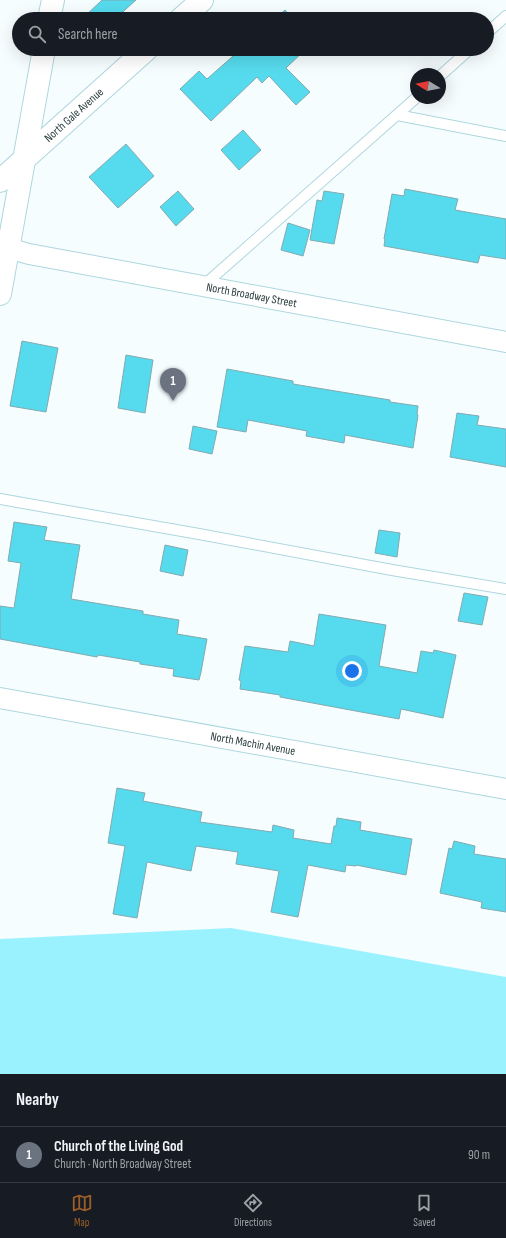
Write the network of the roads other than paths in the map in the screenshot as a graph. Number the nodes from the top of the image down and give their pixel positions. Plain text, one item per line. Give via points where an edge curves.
1 (53, 0) edge
2 (202, 0) edge
3 (50, 12) edge
4 (189, 12) edge
5 (506, 16) edge
6 (494, 27) edge
7 (43, 56) edge
8 (139, 56) edge
9 (462, 56) edge
10 (446, 71) edge
11 (410, 103) edge
12 (397, 115) junction
13 (506, 136) edge
14 (25, 158) junction
15 (0, 181) edge
16 (4, 243) edge
17 (203, 286) junction
18 (0, 294) edge
19 (506, 342) edge
20 (0, 499) edge
21 (506, 589) edge
22 (0, 698) edge
23 (506, 789) edge

1 - 3 street
2 - 4 street
5 - 6 lane
7 - 14 street
8 - 14 street, North Gale Avenue
9 - 10 lane
11 - 12 lane
12 - 13 lane
12 - 17 lane
14 - 15 street, North Gale Avenue
14 - 16 street via 12,222
16 - 17 street, North Broadway Street via 29,254
16 - 18 street
17 - 19 street, North Broadway Street
20 - 21 lane
22 - 23 street, North Machin Avenue

